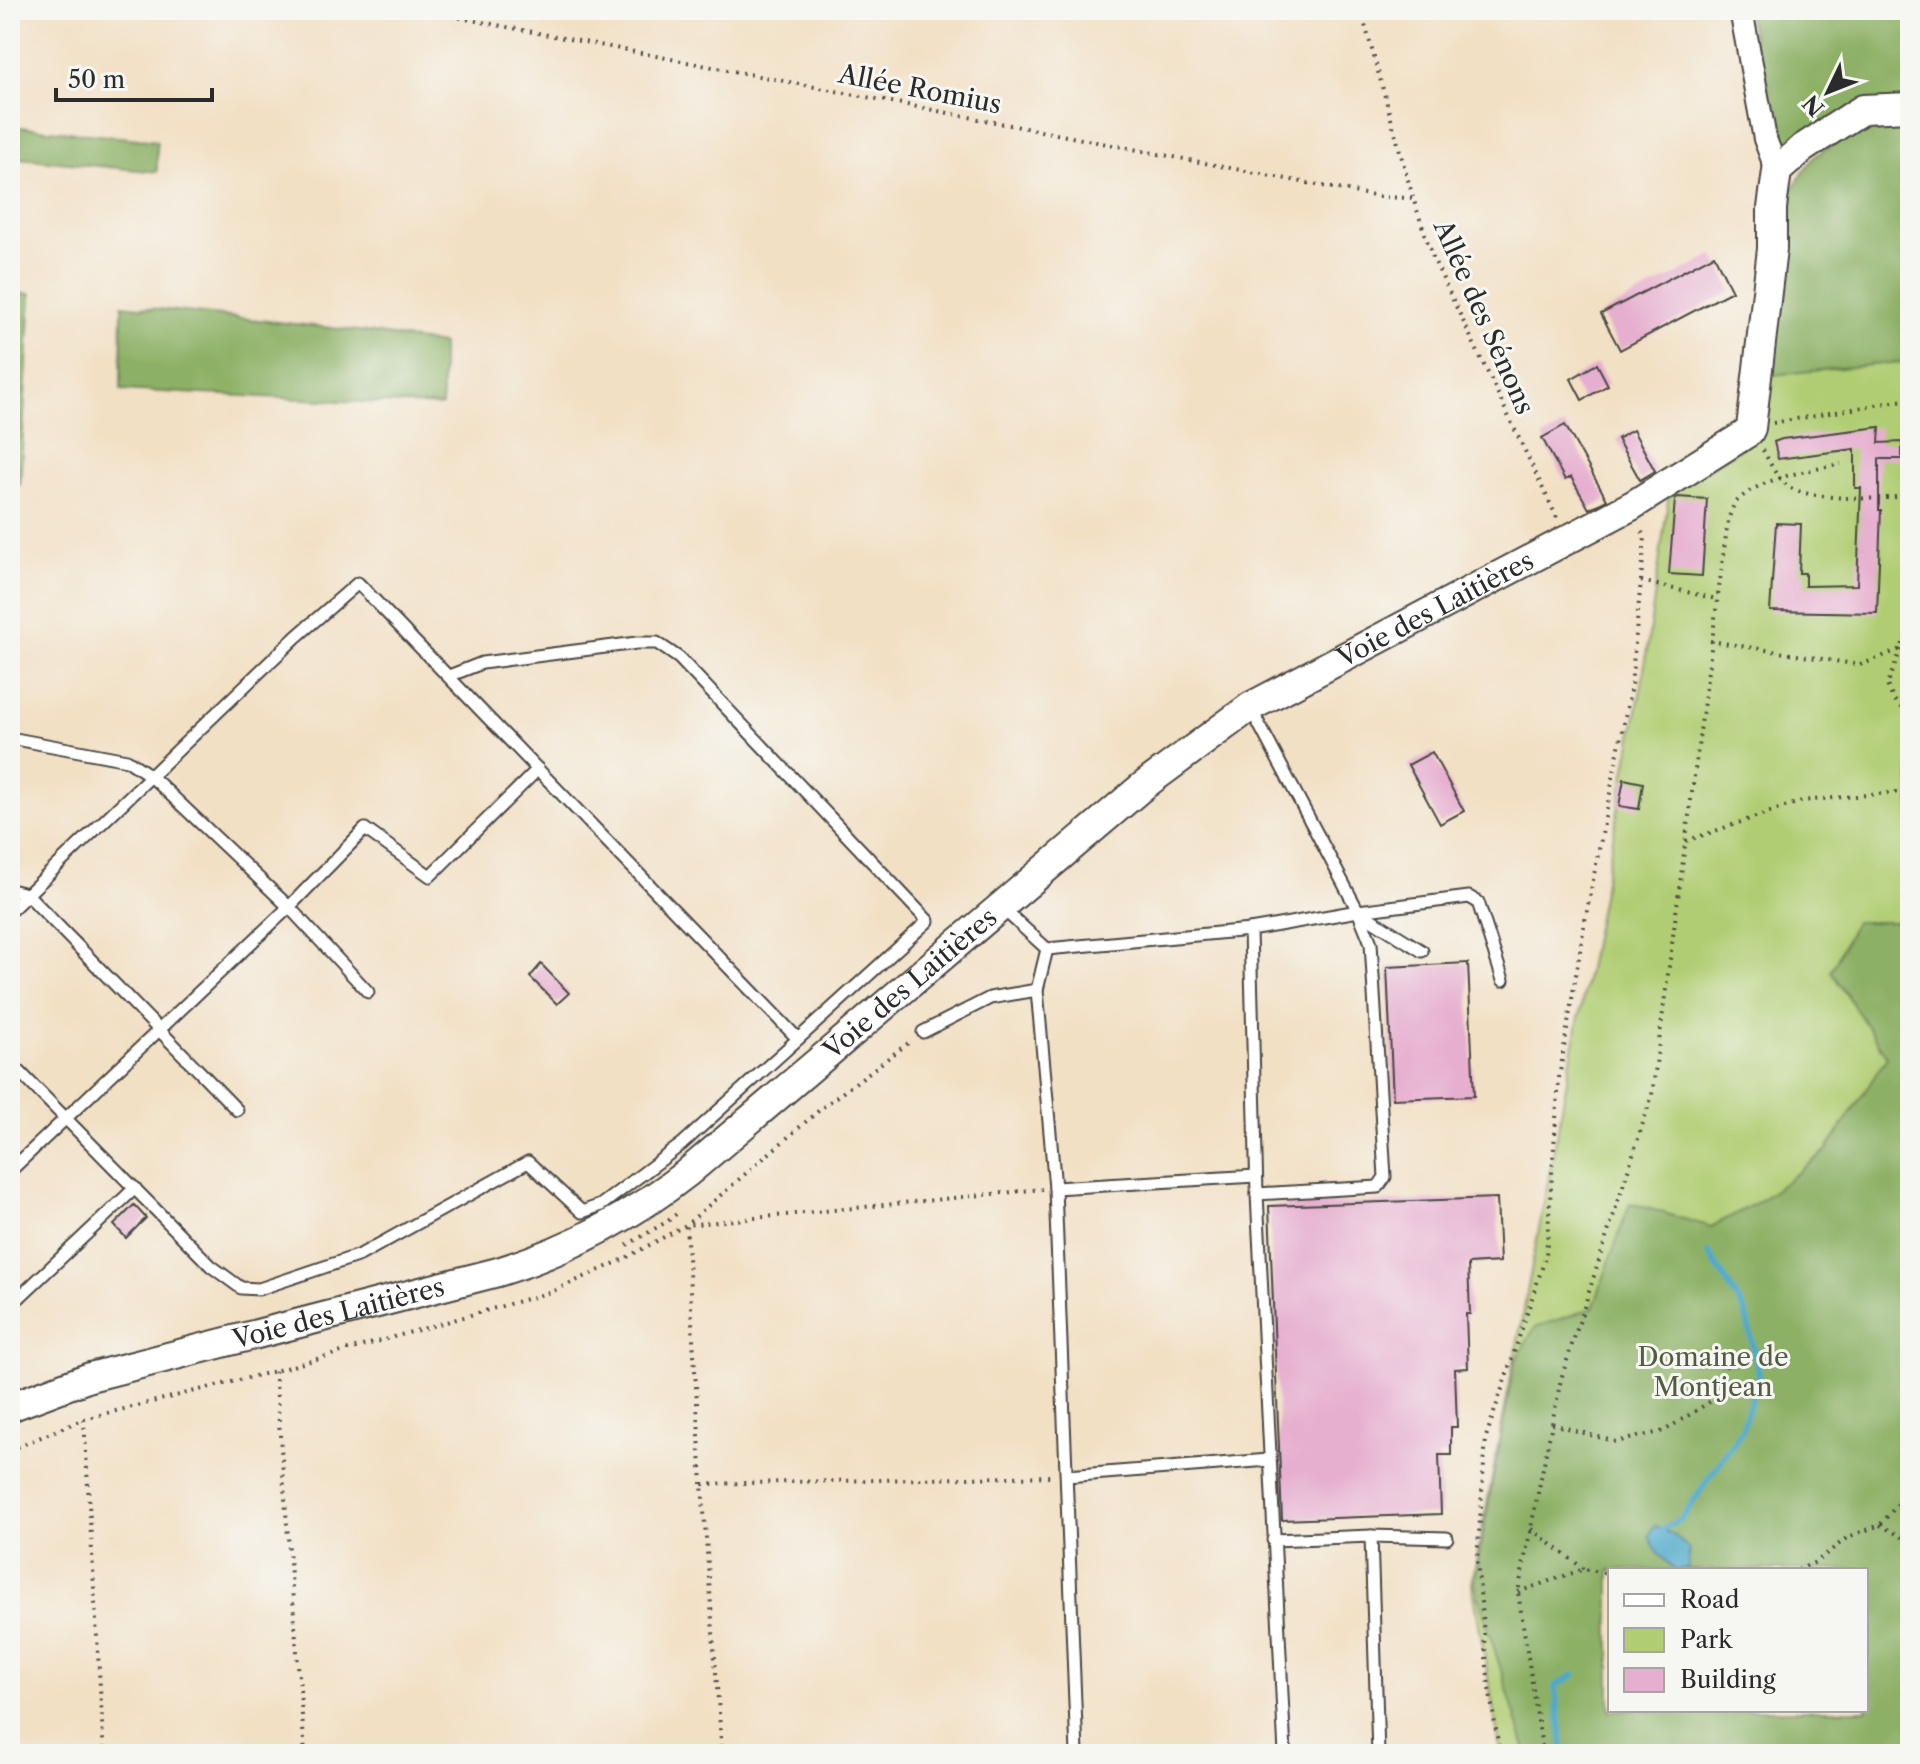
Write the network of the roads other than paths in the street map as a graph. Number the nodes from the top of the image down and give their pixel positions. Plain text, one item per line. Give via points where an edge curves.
1 (1741, 10) edge
2 (1910, 107) edge
3 (1777, 171) junction
4 (449, 676) junction
5 (1250, 707) junction
6 (10, 738) edge
7 (538, 769) junction
8 (151, 776) junction
9 (10, 890) edge
10 (27, 894) junction
11 (1000, 906) junction
12 (289, 907) junction
13 (10, 911) edge
14 (1358, 911) junction
15 (1250, 930) junction
16 (1047, 949) junction
17 (1422, 951) dead end
18 (1503, 980) dead end
19 (1037, 990) junction
20 (368, 992) dead end
21 (160, 1029) junction
22 (923, 1032) dead end
23 (798, 1039) junction
24 (10, 1062) edge
25 (237, 1110) dead end
26 (66, 1118) junction
27 (10, 1171) edge
28 (1256, 1176) junction
29 (135, 1188) junction
30 (1055, 1188) junction
31 (1257, 1194) junction
32 (10, 1306) edge
33 (10, 1407) edge
34 (1269, 1460) junction
35 (1067, 1476) junction
36 (1371, 1536) junction
37 (1447, 1538) dead end
38 (1273, 1540) junction
39 (1077, 1754) edge
40 (1285, 1754) edge
41 (1378, 1754) edge

1 - 3 street via 1765,139
2 - 3 street via 1863,109
3 - 5 street, Voie des Laitières via 1750,430 1633,505
4 - 7 lane
4 - 8 lane via 358,583
4 - 23 lane via 482,663 637,643 657,643 679,658 928,921
5 - 11 street, Voie des Laitières via 1153,777
5 - 14 lane
6 - 8 lane via 127,760
7 - 12 lane via 430,876 365,829
7 - 23 lane
8 - 10 lane
8 - 12 lane
9 - 10 lane
10 - 13 lane
10 - 21 lane
11 - 16 lane
11 - 33 street, Voie des Laitières via 687,1173 596,1233 498,1272 90,1377
12 - 20 lane
12 - 21 lane
14 - 15 lane
14 - 17 lane
14 - 18 lane via 1469,897 1478,902
14 - 31 lane via 1371,943 1385,1177 1378,1187
15 - 16 lane
15 - 28 lane
16 - 19 lane
19 - 22 lane via 990,998
19 - 30 lane
21 - 25 lane
21 - 26 lane
23 - 29 lane via 682,1144 601,1205 582,1212 528,1162 360,1255 259,1289 241,1288 211,1266
24 - 26 lane
26 - 27 lane
26 - 29 lane
28 - 30 lane
28 - 31 lane
29 - 32 lane
30 - 35 lane
31 - 34 lane
34 - 35 lane
34 - 38 lane
35 - 39 lane
36 - 37 lane
36 - 38 lane
36 - 41 lane
38 - 40 lane

